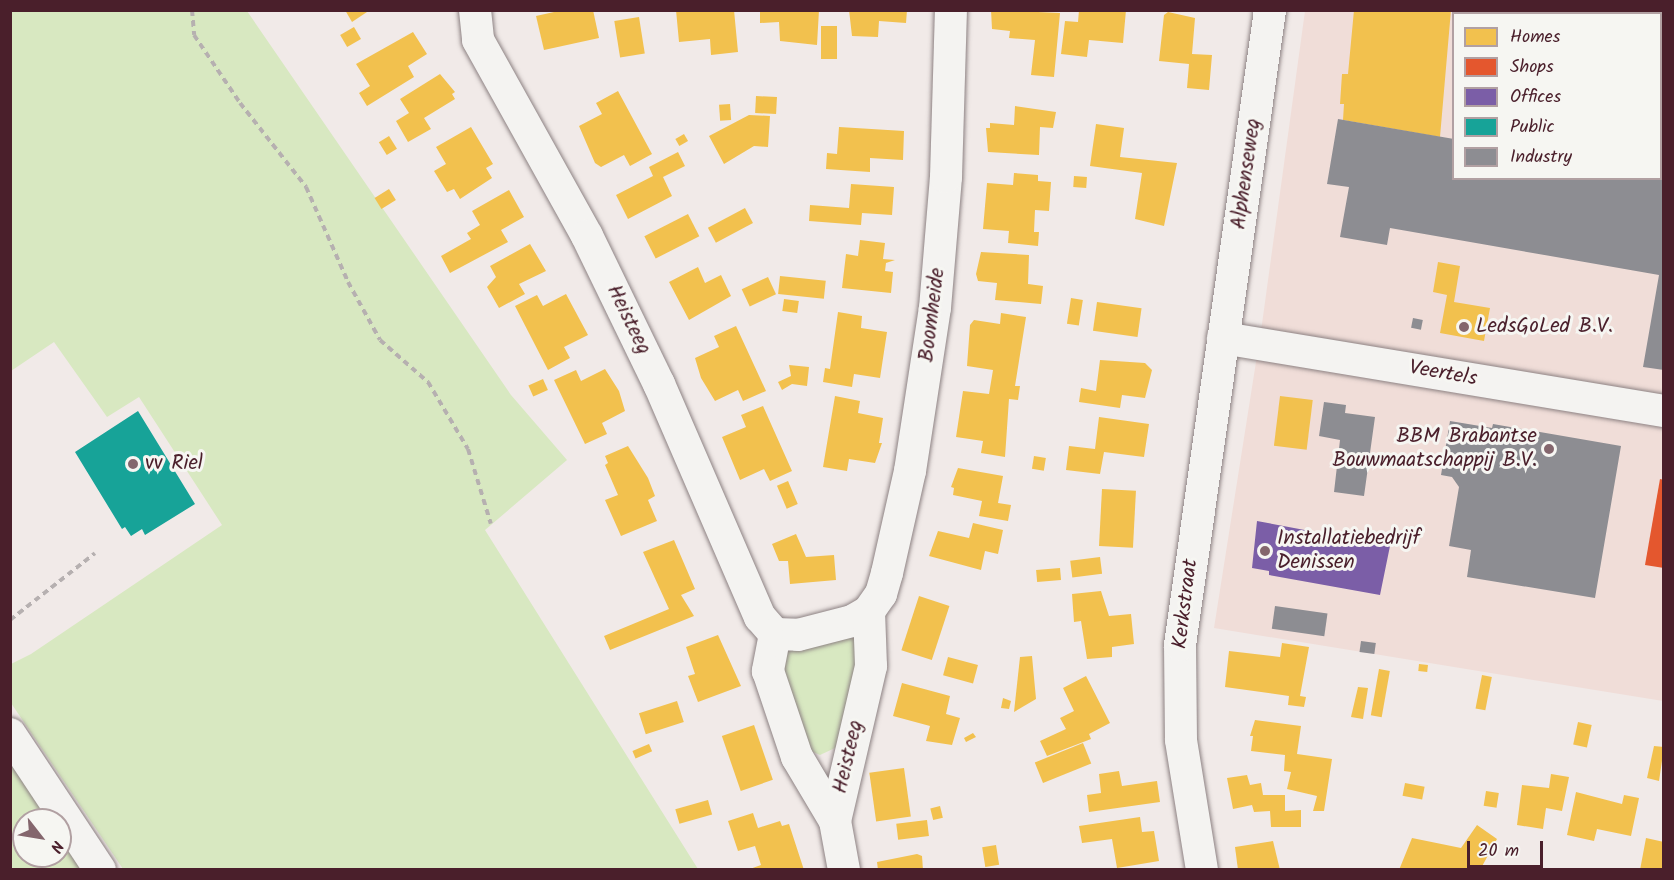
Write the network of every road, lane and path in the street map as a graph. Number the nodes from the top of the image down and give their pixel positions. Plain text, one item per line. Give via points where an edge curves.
1 (192, 10) edge
2 (475, 10) edge
3 (951, 10) edge
4 (1270, 10) edge
5 (1223, 338) junction
6 (1664, 411) edge
7 (490, 524) dead end
8 (95, 553) dead end
9 (869, 611) junction
10 (10, 620) edge
11 (775, 634) junction
12 (10, 734) edge
13 (835, 821) junction
14 (100, 870) edge
15 (844, 870) edge
16 (1202, 870) edge

1 - 7 path via 194,35 240,103 306,188 348,282 380,340 428,382 457,430 468,449
2 - 11 street, Heisteeg via 478,40 587,236 659,384 760,617
3 - 9 street, Boomheide via 946,177 935,308 899,522 881,594
4 - 5 street, Alphenseweg
5 - 6 street, Veertels
5 - 16 street, Kerkstraat via 1180,645 1181,740
8 - 10 path
9 - 11 street via 826,630
9 - 13 street, Heisteeg via 871,666
11 - 13 street, Heisteeg via 768,671 797,757
12 - 14 street
13 - 15 street, Heisteeg

